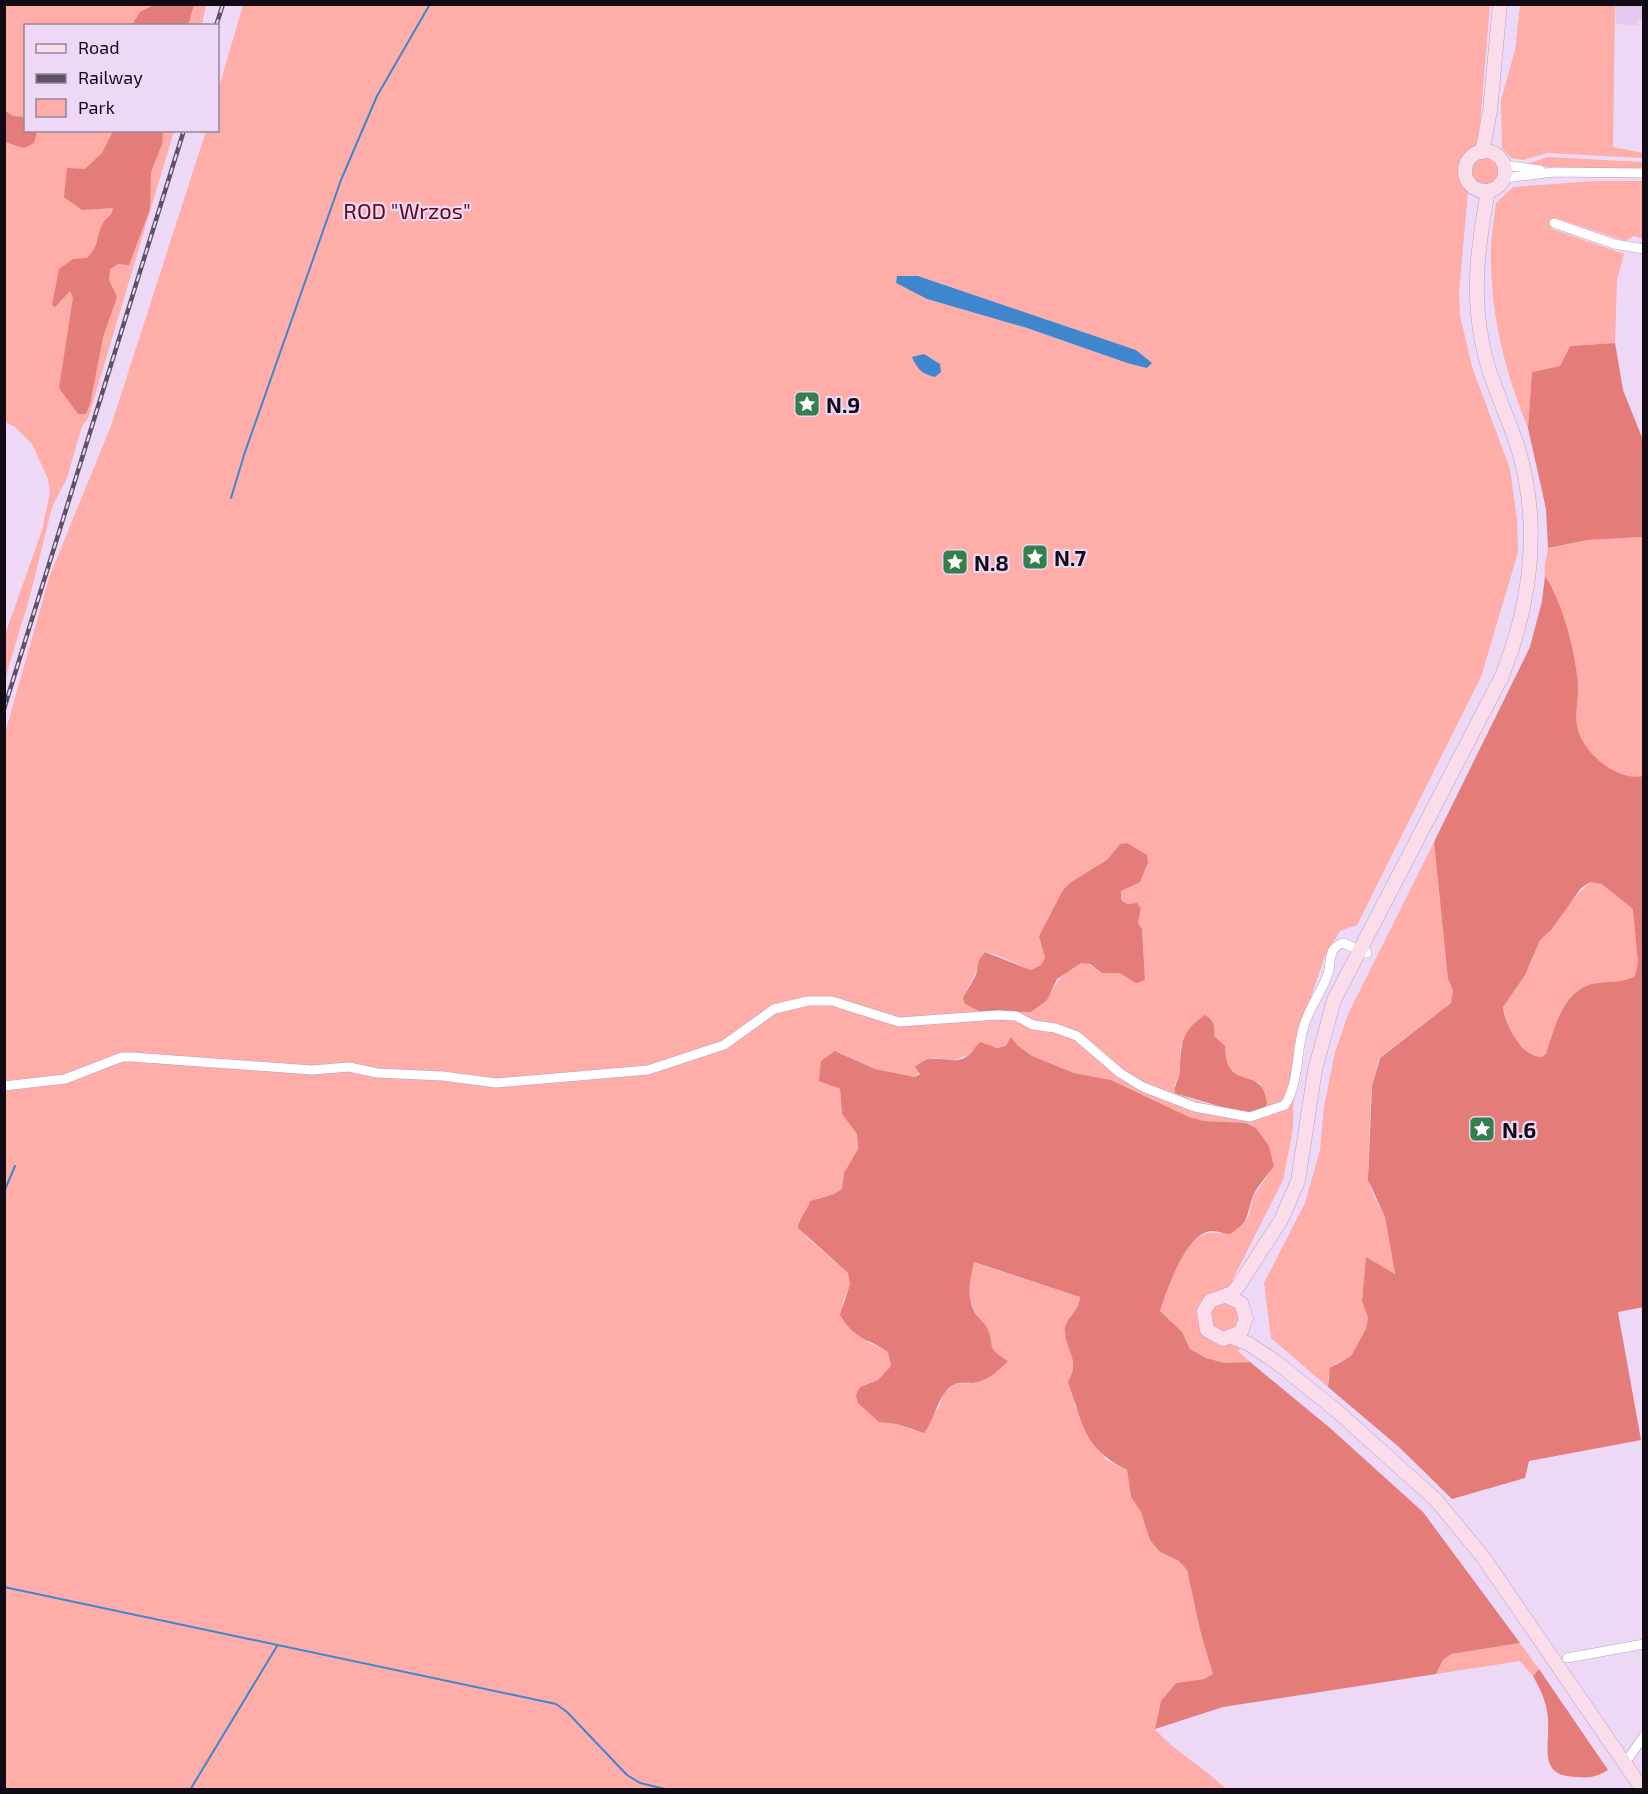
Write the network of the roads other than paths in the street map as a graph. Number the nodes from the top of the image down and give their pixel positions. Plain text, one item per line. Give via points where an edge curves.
1 (1500, 4) edge
2 (1487, 153) junction
3 (1504, 172) junction
4 (1644, 172) edge
5 (1482, 190) junction
6 (1554, 223) dead end
7 (1644, 249) edge
8 (1363, 951) junction
9 (4, 1086) edge
10 (1258, 1260) junction
11 (1226, 1296) junction
12 (1243, 1307) junction
13 (1244, 1326) junction
14 (1232, 1337) junction
15 (1276, 1362) junction
16 (1644, 1644) edge
17 (1567, 1658) dead end
18 (1644, 1736) edge
19 (1625, 1764) junction
20 (1643, 1790) edge

1 - 2 main road
2 - 3 main road
2 - 5 main road via 1468,161 1466,171 1469,182
3 - 4 street
3 - 5 main road via 1496,188
5 - 8 main road via 1476,280 1481,336 1491,378 1518,449 1528,501 1531,543 1527,597 1502,676
6 - 7 street via 1614,244
8 - 9 street via 1343,943 1332,951 1327,975 1303,1027 1292,1095 1285,1105 1250,1117 1196,1107 1143,1087 1077,1036 1016,1017 899,1022 850,1005 808,1000 774,1009 724,1045 648,1070 496,1083 349,1067 312,1070 122,1057 65,1079
8 - 10 main road via 1334,1000 1320,1052 1298,1181
10 - 11 main road
10 - 12 main road
11 - 12 main road
11 - 14 main road via 1215,1298 1207,1306 1204,1324 1217,1337
12 - 13 main road
13 - 14 main road
13 - 15 main road
14 - 15 main road
15 - 19 main road via 1415,1481 1465,1534
16 - 17 street
18 - 19 street
19 - 20 main road

